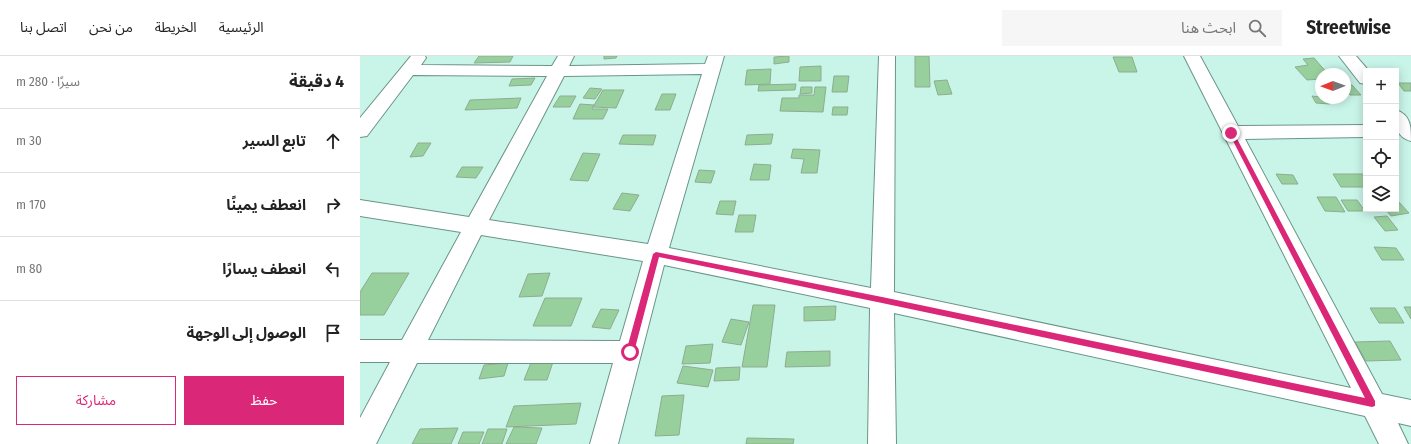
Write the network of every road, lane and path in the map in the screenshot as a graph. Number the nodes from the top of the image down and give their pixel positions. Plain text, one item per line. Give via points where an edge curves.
1 (419, 56) edge
2 (887, 56) edge
3 (1192, 56) edge
4 (1347, 56) edge
5 (714, 63) edge
6 (562, 64) edge
7 (408, 70) junction
8 (1363, 75) edge
9 (360, 131) edge
10 (1363, 131) edge
11 (1231, 133) junction
12 (360, 208) edge
13 (474, 227) junction
14 (656, 254) junction
15 (882, 300) junction
16 (360, 350) edge
17 (409, 351) junction
18 (630, 352) junction
19 (1372, 403) junction
20 (1411, 412) edge
21 (361, 444) edge
22 (604, 444) edge
23 (882, 444) edge
24 (1394, 444) edge

1 - 7 street
2 - 15 street
3 - 11 street
4 - 8 street
5 - 6 street
5 - 14 street
6 - 7 street
6 - 13 street
7 - 9 street
10 - 11 street
11 - 19 street
12 - 13 street
13 - 14 street
13 - 17 street
14 - 15 street
14 - 18 street
15 - 19 street
15 - 23 street
16 - 17 street
17 - 18 street
17 - 21 street
18 - 22 street
19 - 20 street
19 - 24 street

